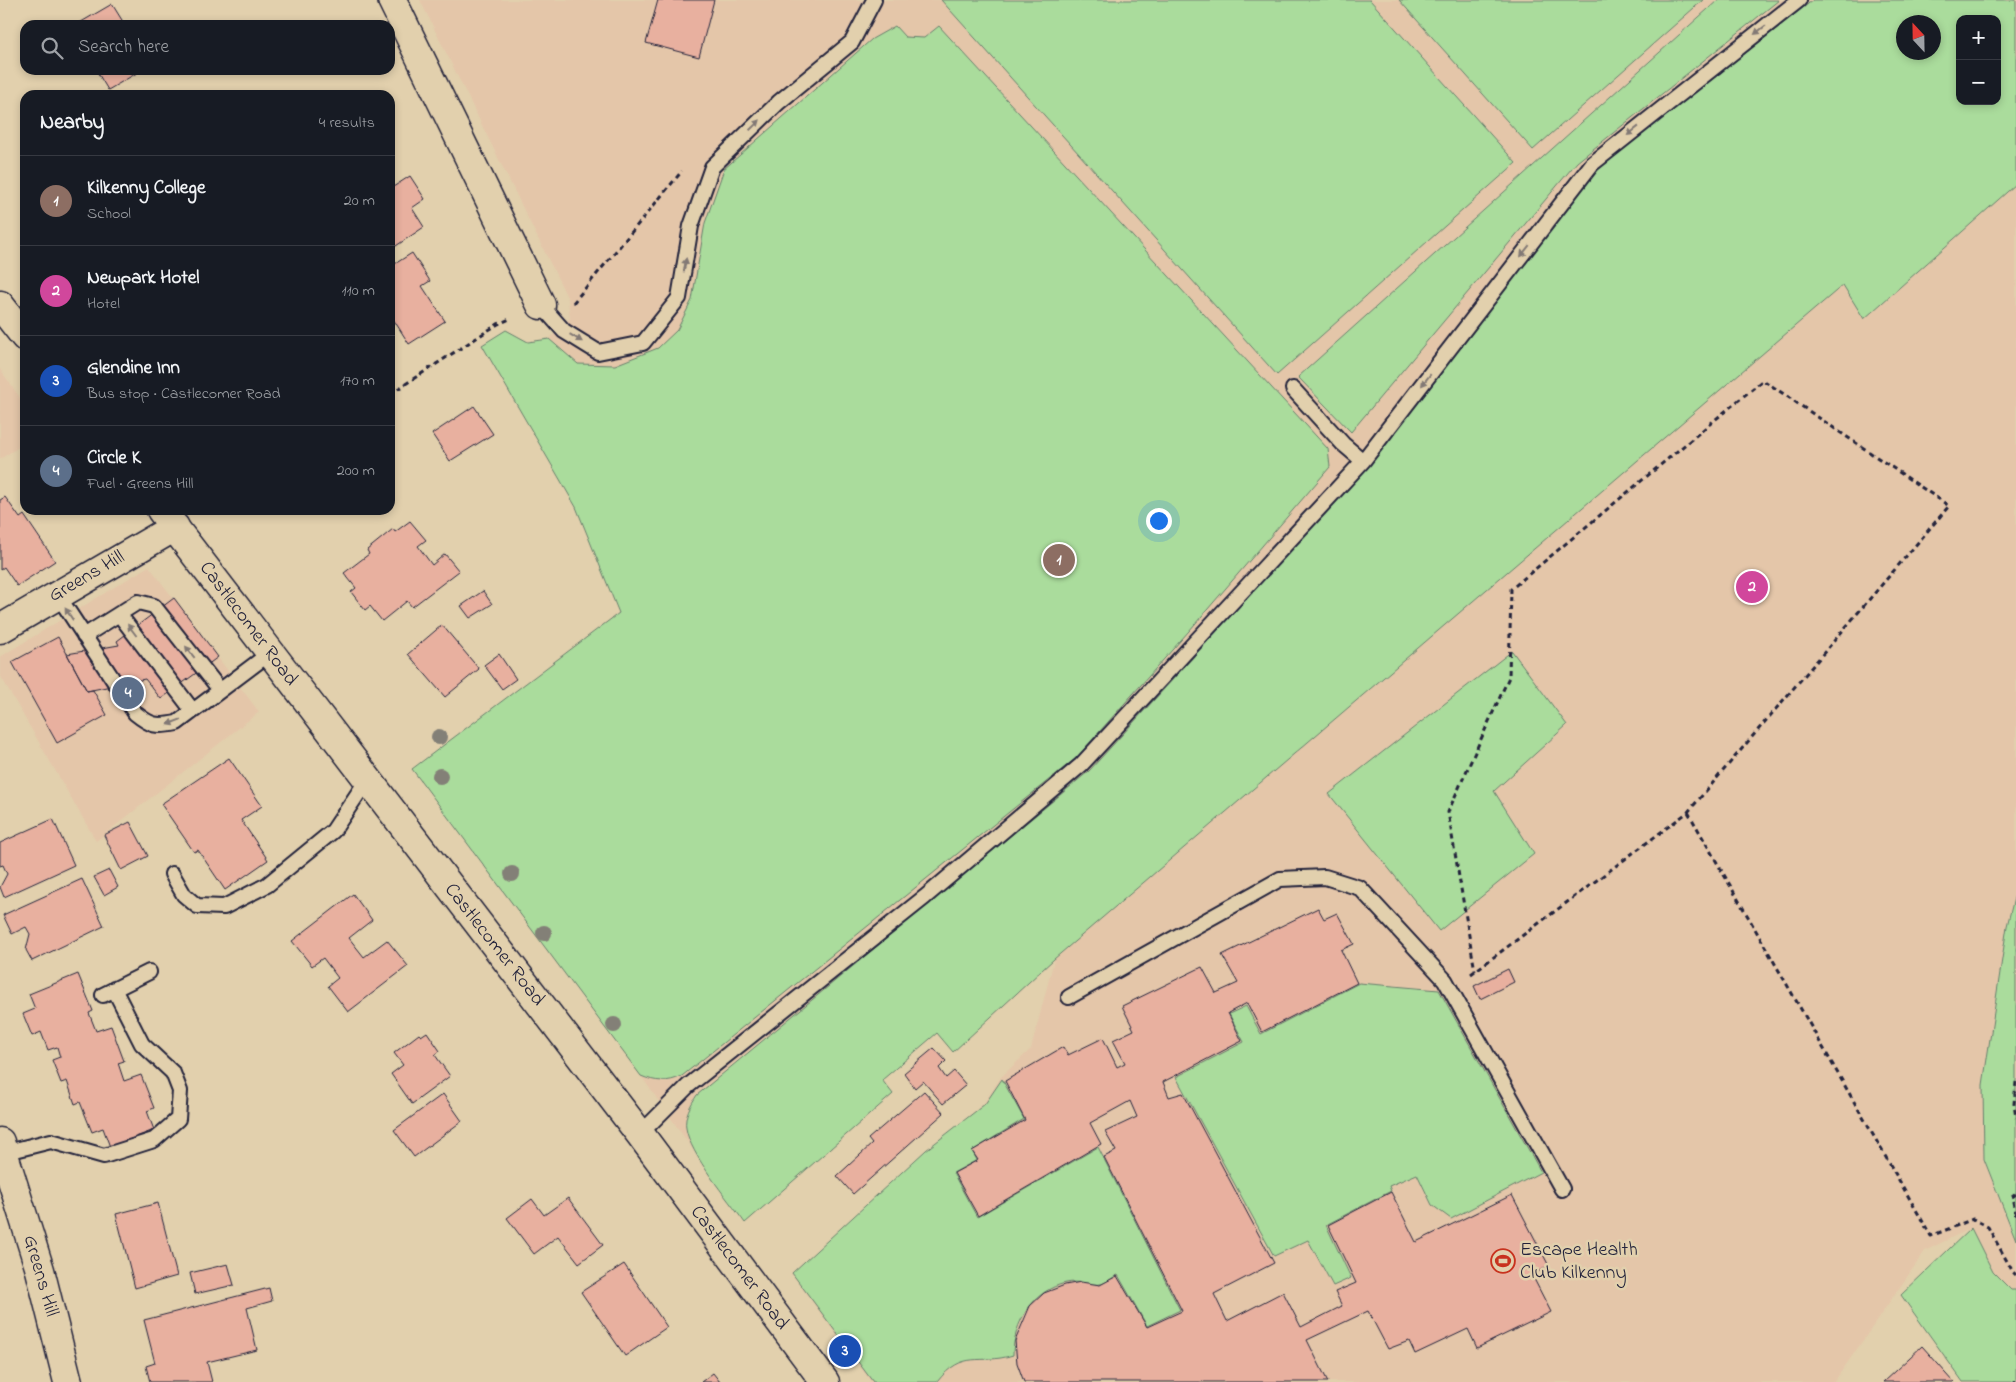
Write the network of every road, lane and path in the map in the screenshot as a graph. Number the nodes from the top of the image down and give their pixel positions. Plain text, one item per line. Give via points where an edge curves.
1 (392, 0) edge
2 (874, 0) edge
3 (1799, 0) edge
4 (712, 167) junction
5 (0, 305) edge
6 (541, 305) junction
7 (20, 330) edge
8 (1293, 389) dead end
9 (395, 391) edge
10 (1363, 461) junction
11 (168, 519) edge
12 (57, 594) junction
13 (119, 614) junction
14 (0, 629) edge
15 (84, 636) junction
16 (270, 653) junction
17 (220, 690) junction
18 (193, 711) junction
19 (367, 780) junction
20 (1688, 812) junction
21 (172, 874) dead end
22 (1475, 971) junction
23 (149, 972) dead end
24 (1450, 990) junction
25 (1069, 996) dead end
26 (2016, 1082) edge
27 (2016, 1118) edge
28 (640, 1134) junction
29 (2, 1148) edge
30 (1562, 1189) dead end
31 (2016, 1194) edge
32 (2016, 1216) edge
33 (2016, 1274) edge
34 (68, 1382) edge
35 (824, 1382) edge

1 - 6 main road
4 -> 2 lane via 779,102 852,42
3 -> 10 lane via 1592,164
4 - 6 path via 690,162 571,304
6 -> 4 lane via 564,331 598,352 643,342 679,298 691,226
5 - 7 main road
6 - 9 path via 498,324
8 - 10 lane
10 - 28 lane via 1081,765 925,897 688,1086
11 - 12 main road, Greens Hill
11 - 16 main road, Castlecomer Road
12 - 14 main road, Greens Hill
15 -> 12 lane
13 - 15 lane
17 -> 13 lane via 154,606 138,602
18 -> 13 lane
18 -> 15 lane via 177,722 149,725 135,713
16 - 17 lane
16 - 19 main road, Castlecomer Road
17 - 18 lane
19 - 21 lane via 333,831 267,885 224,907 198,906 184,895
19 - 28 main road, Castlecomer Road
20 - 22 path
20 - 22 path via 1949,506 1762,380 1511,590 1509,677 1448,812
20 - 33 path via 1930,1236 1973,1219 1988,1227
22 - 24 path
23 - 29 lane via 109,992 142,1044 173,1073 180,1091 178,1119 154,1140 104,1156 51,1141
24 - 25 lane via 1445,980 1360,888 1325,877 1280,879
24 - 30 lane
26 - 27 path
28 - 35 main road, Castlecomer Road
29 - 34 main road, Greens Hill via 40,1270
31 - 32 path via 2012,1197

